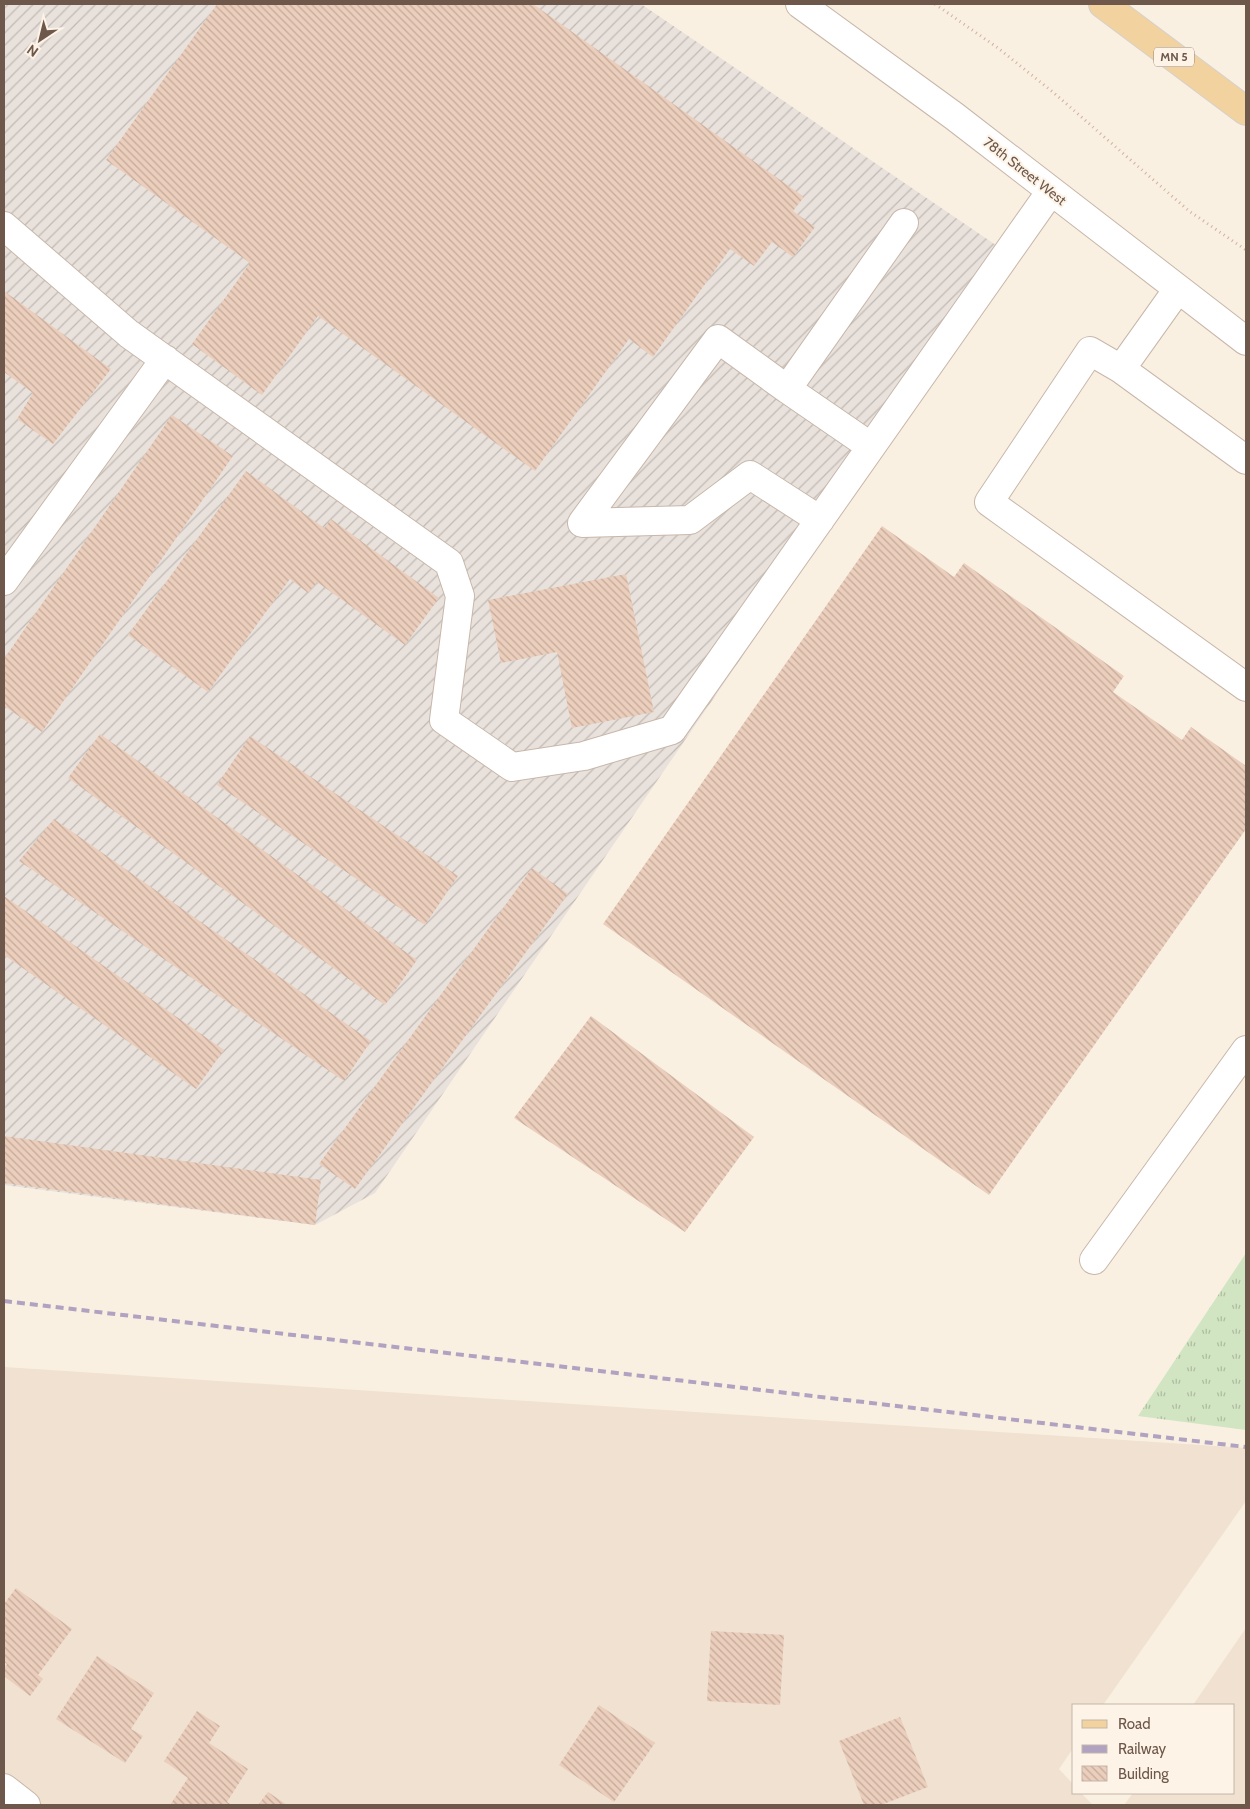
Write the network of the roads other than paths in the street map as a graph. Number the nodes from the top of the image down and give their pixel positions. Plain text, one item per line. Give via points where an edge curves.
1 (800, 4) edge
2 (1102, 4) edge
3 (1246, 111) edge
4 (1051, 191) junction
5 (904, 222) dead end
6 (4, 226) edge
7 (1178, 289) junction
8 (1246, 342) edge
9 (165, 359) junction
10 (1121, 369) junction
11 (787, 389) junction
12 (870, 446) junction
13 (1246, 460) edge
14 (820, 520) junction
15 (4, 581) edge
16 (1246, 687) edge
17 (1246, 1050) edge
18 (1094, 1260) dead end

1 - 4 street, 78th Street West
2 - 3 main road, MN 5
4 - 7 street, 78th Street West
4 - 12 street
5 - 11 street
6 - 9 street via 129,334
7 - 8 street, 78th Street West
7 - 10 street
9 - 14 street via 449,564 460,596 444,720 512,767 584,756 672,730
9 - 15 street
10 - 13 street
10 - 16 street via 1090,350 989,502
11 - 12 street
11 - 14 street via 718,339 582,523 690,520 750,475
12 - 14 street
17 - 18 street

